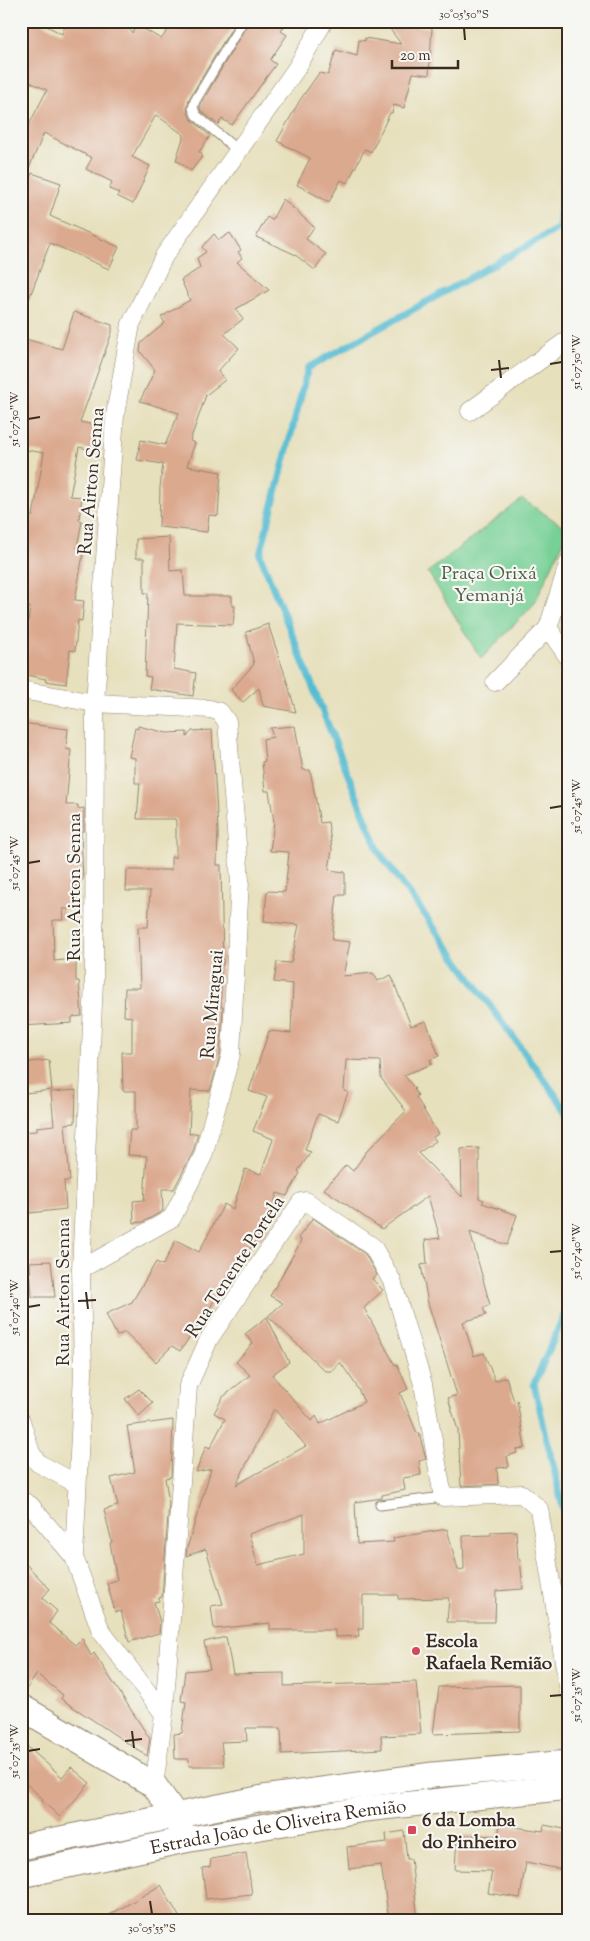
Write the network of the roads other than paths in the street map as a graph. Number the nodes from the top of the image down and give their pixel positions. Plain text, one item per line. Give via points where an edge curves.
1 (243, 21) edge
2 (324, 21) edge
3 (237, 150) junction
4 (569, 339) edge
5 (470, 411) dead end
6 (568, 565) edge
7 (548, 628) junction
8 (569, 658) edge
9 (495, 682) dead end
10 (21, 690) edge
11 (95, 703) junction
12 (81, 1269) junction
13 (21, 1422) edge
14 (77, 1484) junction
15 (443, 1497) junction
16 (21, 1500) edge
17 (380, 1505) dead end
18 (74, 1557) junction
19 (569, 1692) edge
20 (21, 1707) edge
21 (164, 1714) junction
22 (569, 1763) edge
23 (154, 1785) junction
24 (569, 1787) edge
25 (175, 1815) junction
26 (185, 1840) junction
27 (21, 1847) edge
28 (21, 1875) edge

1 - 3 lane via 195,101 194,108 196,115
2 - 3 street, Rua Airton Senna via 296,69
3 - 11 street, Rua Airton Senna via 164,256 131,324 115,415
4 - 5 street
6 - 7 street
7 - 8 street
7 - 9 street
10 - 11 street
11 - 12 street, Rua Airton Senna via 94,981
11 - 12 street, Rua Miraguai via 210,708 220,712 227,722 240,880 231,1054 203,1156 172,1218
12 - 14 street, Rua Airton Senna via 83,1373
13 - 14 street via 31,1453 38,1463
14 - 18 street, Rua Airton Senna
15 - 17 lane
15 - 19 street via 522,1494 539,1509
15 - 21 street, Rua Tenente Portela via 423,1384 392,1280 373,1247 306,1201 301,1202 209,1339 188,1386
16 - 18 street via 30,1505
18 - 21 street, Rua Airton Senna via 100,1631
20 - 23 main road
21 - 23 street
22 - 25 main road, Estrada João de Oliveira Remião via 433,1775 263,1798
23 - 25 main road
24 - 26 main road, Estrada João de Oliveira Remião via 365,1809
25 - 26 main road
25 - 27 main road, Estrada João de Oliveira Remião
26 - 28 main road, Estrada João de Oliveira Remião

